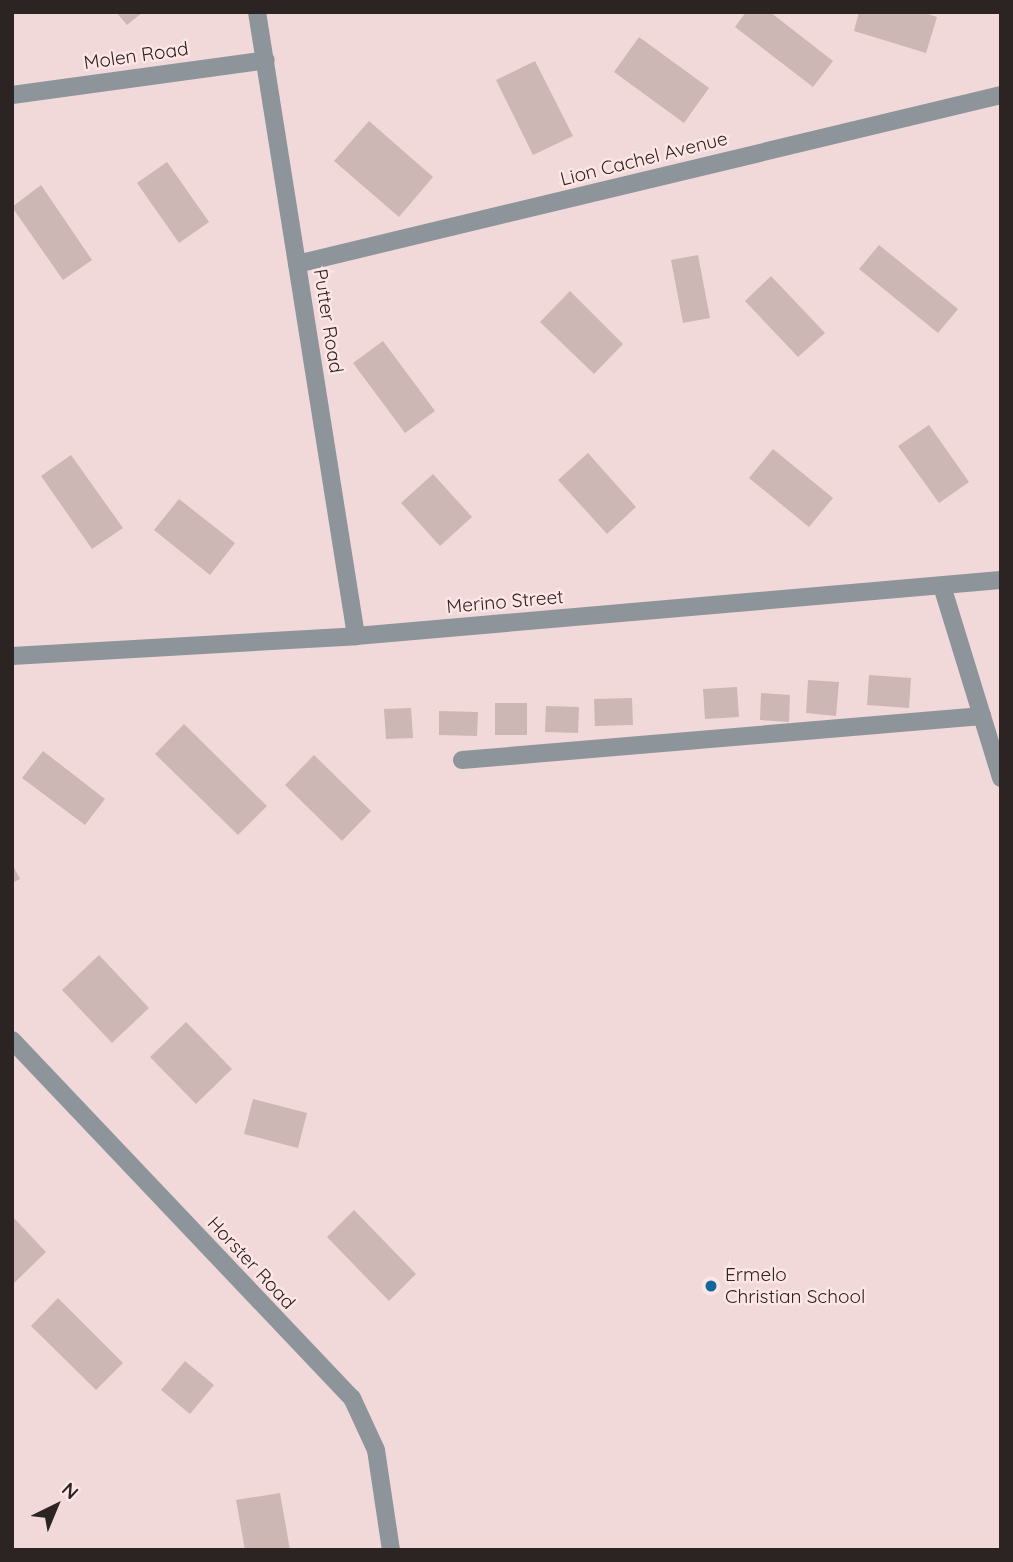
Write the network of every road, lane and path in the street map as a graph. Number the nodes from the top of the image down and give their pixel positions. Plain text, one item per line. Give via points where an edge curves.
1 (257, 12) edge
2 (266, 60) junction
3 (12, 95) edge
4 (1001, 95) edge
5 (297, 264) junction
6 (1001, 580) edge
7 (942, 586) junction
8 (356, 636) junction
9 (12, 656) edge
10 (982, 716) junction
11 (462, 760) dead end
12 (1001, 778) edge
13 (12, 1040) edge
14 (391, 1550) edge

1 - 2 street, Putter Road
2 - 3 street, Molen Road
2 - 5 street, Putter Road
4 - 5 street, Lion Cachel Avenue
5 - 8 street, Putter Road
6 - 7 street, Merino Street
7 - 8 street, Merino Street
7 - 10 street
8 - 9 street, Merino Street
10 - 11 street
10 - 12 street
13 - 14 street, Horster Road via 352,1398 376,1450

